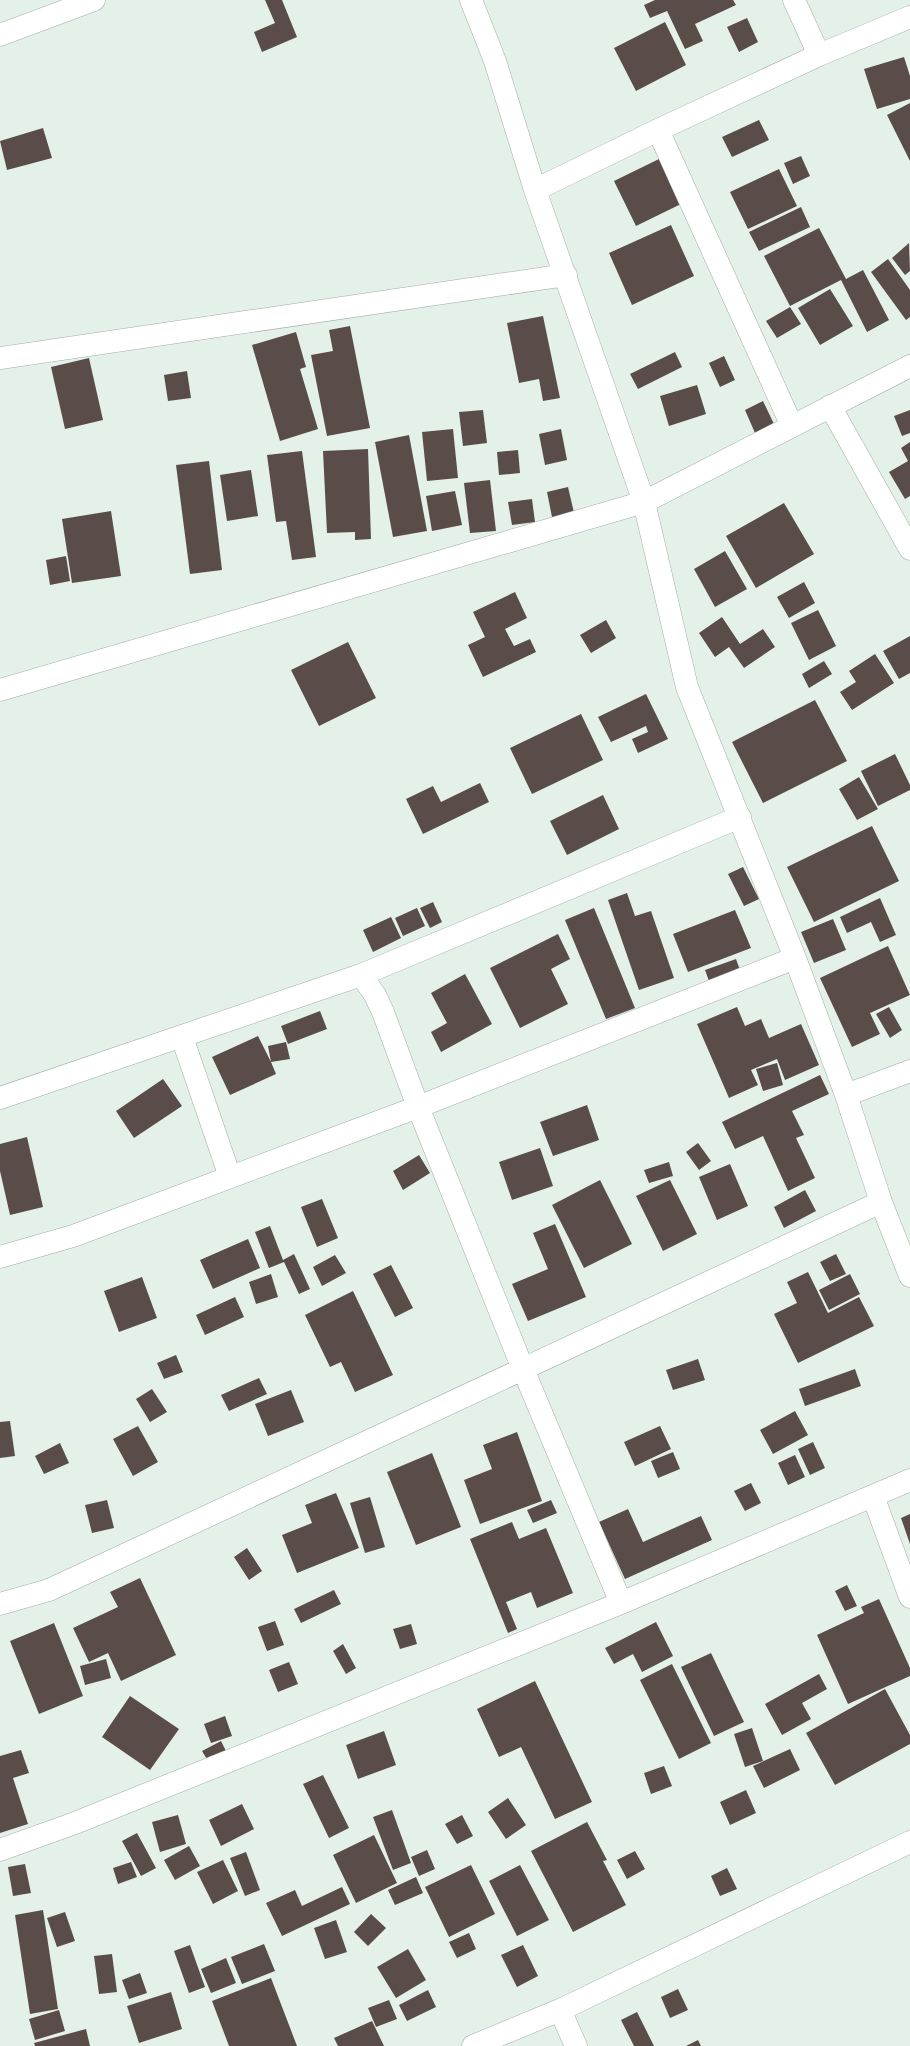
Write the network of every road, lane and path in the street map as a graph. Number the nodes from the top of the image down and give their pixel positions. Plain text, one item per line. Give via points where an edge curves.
1 (94, 0) edge
2 (471, 0) edge
3 (794, 0) edge
4 (63, 5) edge
5 (910, 17) edge
6 (0, 35) edge
7 (819, 55) junction
8 (658, 130) junction
9 (535, 190) junction
10 (566, 275) junction
11 (0, 358) edge
12 (910, 366) edge
13 (830, 406) junction
14 (792, 426) junction
15 (644, 502) junction
16 (910, 549) edge
17 (0, 690) edge
18 (740, 817) junction
19 (795, 958) junction
20 (361, 976) junction
21 (182, 1037) junction
22 (910, 1071) edge
23 (846, 1095) junction
24 (0, 1098) edge
25 (418, 1107) junction
26 (230, 1177) junction
27 (881, 1202) junction
28 (0, 1257) edge
29 (910, 1276) edge
30 (523, 1368) junction
31 (910, 1480) edge
32 (873, 1496) junction
33 (910, 1597) edge
34 (621, 1603) junction
35 (0, 1604) edge
36 (910, 1842) edge
37 (0, 1850) edge
38 (560, 2010) junction
39 (473, 2046) edge
40 (576, 2046) edge

1 - 4 street
2 - 9 street via 495,61
3 - 7 street
4 - 6 street
5 - 7 street
7 - 8 street
8 - 9 street
8 - 14 street
9 - 10 street
10 - 11 street
10 - 15 street
12 - 13 street
13 - 14 street
13 - 16 street
14 - 15 street
15 - 17 street
15 - 18 street via 687,687
18 - 19 street
18 - 20 street
19 - 23 street
19 - 25 street
20 - 21 street
20 - 25 street via 375,995
21 - 24 street
21 - 26 street
22 - 23 street
23 - 27 street
25 - 26 street
25 - 30 street
26 - 28 street via 74,1236
27 - 29 street
27 - 30 street
30 - 34 street
30 - 35 street via 70,1580 27,1597
31 - 32 street
32 - 33 street
32 - 34 street
34 - 37 street via 82,1820
36 - 38 street
38 - 39 street
38 - 40 street

